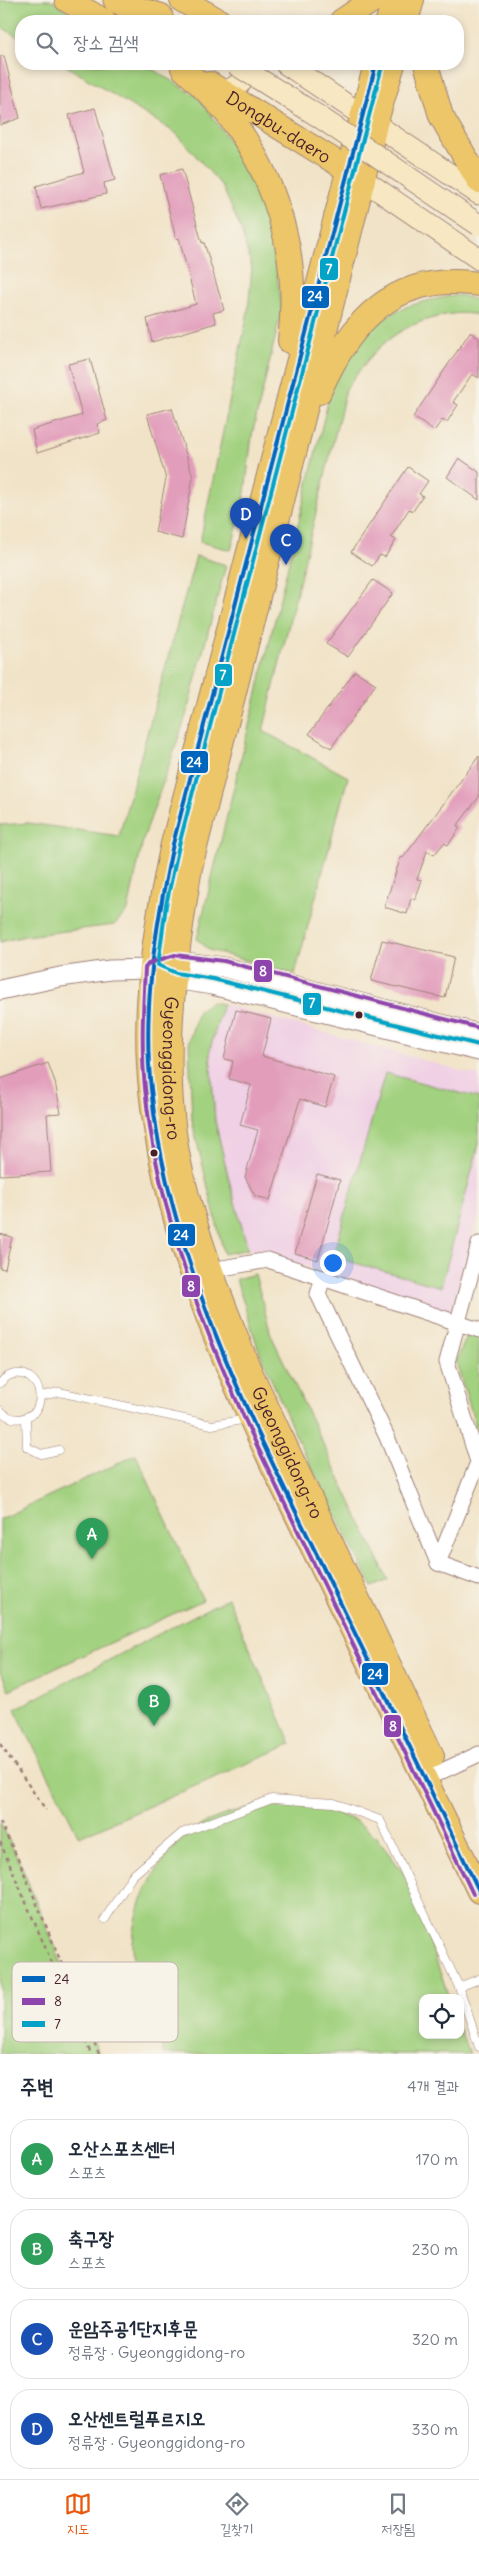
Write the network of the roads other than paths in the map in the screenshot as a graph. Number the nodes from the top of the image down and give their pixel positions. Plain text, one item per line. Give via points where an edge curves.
1 (67, 0) edge
2 (116, 0) edge
3 (182, 0) edge
4 (373, 0) edge
5 (394, 0) edge
6 (412, 0) edge
7 (421, 0) edge
8 (157, 13) edge
9 (93, 15) edge
10 (208, 15) edge
11 (351, 15) edge
12 (390, 15) edge
13 (408, 15) edge
14 (422, 15) edge
15 (184, 70) edge
16 (187, 70) edge
17 (244, 70) edge
18 (249, 70) edge
19 (295, 70) edge
20 (375, 70) edge
21 (390, 70) edge
22 (428, 70) edge
23 (224, 92) junction
24 (368, 119) junction
25 (355, 174) junction
26 (479, 181) edge
27 (479, 194) edge
28 (479, 225) edge
29 (479, 229) edge
30 (476, 257) edge
31 (479, 284) edge
32 (295, 446) junction
33 (261, 507) junction
34 (151, 969) junction
35 (175, 970) junction
36 (0, 990) edge
37 (479, 1034) edge
38 (479, 1051) edge
39 (479, 1244) edge
40 (211, 1270) junction
41 (322, 1278) junction
42 (456, 1322) junction
43 (479, 1330) edge
44 (0, 1383) edge
45 (40, 1396) junction
46 (0, 1410) edge
47 (259, 1416) junction
48 (26, 1418) junction
49 (59, 1450) dead end
50 (478, 1465) edge
51 (438, 1563) junction
52 (479, 1578) edge
53 (479, 1754) edge
54 (433, 1776) junction
55 (479, 1855) edge
56 (479, 1891) edge
57 (105, 1919) dead end
58 (479, 1979) edge
59 (460, 1987) junction
60 (479, 2048) edge

1 - 9 main road
2 - 8 highway via 131,8
3 - 10 main road
4 - 11 main road
5 - 12 main road
6 - 13 main road
7 - 14 main road
15 - 33 main road via 220,106 259,164 281,215 290,255 294,312
16 - 23 main road, Dongbu-daero
17 - 28 main road, Dongbu-daero, bridge
18 - 23 main road via 244,80
19 - 24 main road
20 - 24 main road, Gyeonggidong-ro
21 - 24 main road, Gyeonggidong-ro
22 - 26 main road via 442,116
23 - 25 main road, Dongbu-daero
24 - 25 main road, Gyeonggidong-ro
24 - 27 main road
25 - 30 main road, Dongbu-daero
25 - 32 main road, Gyeonggidong-ro
25 - 33 main road, Gyeonggidong-ro
29 - 30 main road
31 - 32 main road via 461,281 423,284 385,300 365,316 329,370
32 - 35 main road, Gyeonggidong-ro via 202,814 190,867
33 - 34 main road, Gyeonggidong-ro via 174,844 160,904
34 - 35 street
34 - 36 street via 102,971
34 - 47 main road, Gyeonggidong-ro via 148,1032 151,1089 168,1188 207,1315
35 - 37 street via 223,967
35 - 38 street via 212,984
35 - 40 main road, Gyeonggidong-ro via 170,1067 173,1120 180,1170
39 - 42 street
40 - 41 street via 268,1260
40 - 47 main road, Gyeonggidong-ro via 243,1355
41 - 42 street
41 - 51 street via 318,1294 387,1437
42 - 43 street
42 - 50 street via 447,1362
44 - 45 lane via 10,1375 24,1375 36,1383
45 - 47 lane via 58,1392 212,1425
45 - 48 lane via 36,1411
46 - 48 lane via 7,1417
47 - 54 main road, Gyeonggidong-ro
48 - 49 lane via 27,1447 41,1454
50 - 51 street
51 - 52 street
53 - 54 street
54 - 55 main road, Gyeonggidong-ro
54 - 56 main road, Gyeonggidong-ro
57 - 59 lane via 132,1876 182,1833 272,1799 334,1803 380,1820
58 - 59 lane
59 - 60 lane

